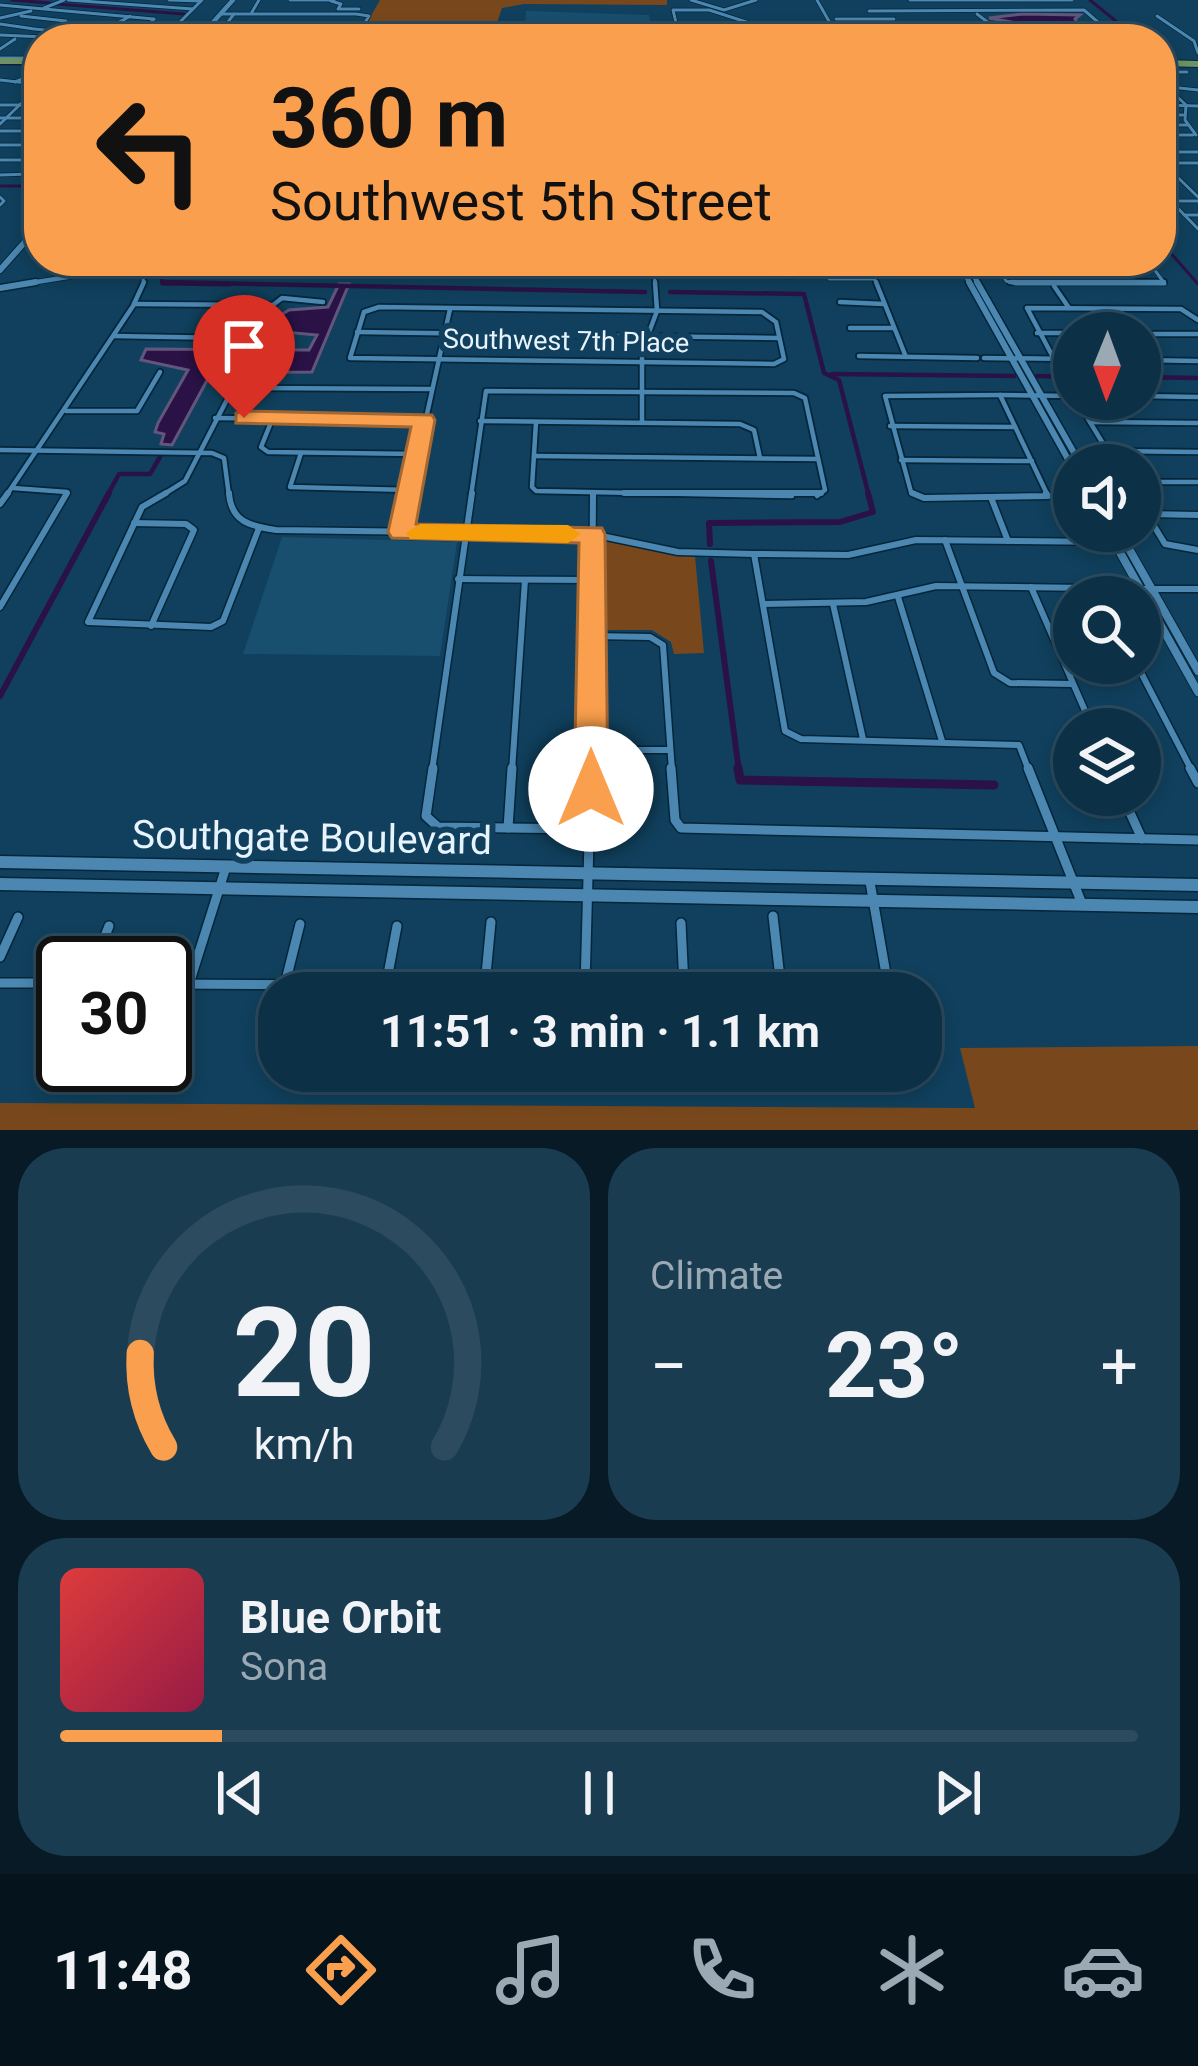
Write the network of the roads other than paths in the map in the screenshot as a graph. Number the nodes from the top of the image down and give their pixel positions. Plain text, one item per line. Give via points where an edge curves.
1 (66, 0) edge
2 (121, 0) edge
3 (148, 0) edge
4 (169, 0) edge
5 (236, 0) edge
6 (259, 0) edge
7 (305, 0) edge
8 (329, 0) edge
9 (691, 0) edge
10 (756, 0) edge
11 (910, 0) edge
12 (937, 0) edge
13 (964, 0) edge
14 (991, 0) edge
15 (1018, 0) edge
16 (1046, 0) edge
17 (1072, 0) edge
18 (90, 1) edge
19 (202, 1) edge
20 (292, 1) edge
21 (112, 4) junction
22 (137, 6) junction
23 (0, 7) edge
24 (42, 8) junction
25 (359, 8) dead end
26 (193, 9) junction
27 (900, 9) junction
28 (286, 11) dead end
29 (869, 11) dead end
30 (975, 11) junction
31 (252, 12) dead end
32 (104, 14) junction
33 (222, 14) junction
34 (234, 14) junction
35 (10, 15) junction
36 (130, 16) junction
37 (1157, 16) dead end
38 (836, 19) dead end
39 (847, 19) junction
40 (883, 19) junction
41 (894, 19) dead end
42 (0, 21) edge
43 (63, 24) edge
44 (93, 24) edge
45 (121, 24) edge
46 (149, 24) edge
47 (179, 24) edge
48 (214, 24) edge
49 (226, 24) edge
50 (364, 24) edge
51 (676, 24) edge
52 (751, 24) edge
53 (850, 24) edge
54 (887, 24) edge
55 (907, 24) edge
56 (991, 24) edge
57 (1099, 24) edge
58 (1169, 24) edge
59 (1176, 29) edge
60 (0, 35) edge
61 (19, 37) junction
62 (24, 37) edge
63 (0, 49) edge
64 (1198, 53) edge
65 (24, 78) edge
66 (0, 80) edge
67 (16, 81) junction
68 (24, 85) edge
69 (1176, 95) edge
70 (24, 99) edge
71 (0, 105) edge
72 (18, 105) junction
73 (24, 105) edge
74 (1176, 105) edge
75 (1186, 105) junction
76 (1198, 106) edge
77 (1176, 115) edge
78 (1184, 115) junction
79 (1, 121) edge
80 (1176, 125) edge
81 (1187, 125) junction
82 (1197, 135) edge
83 (1176, 152) edge
84 (1180, 152) junction
85 (1198, 152) edge
86 (1196, 165) edge
87 (1176, 177) edge
88 (1198, 199) edge
89 (1176, 206) edge
90 (1184, 215) junction
91 (1198, 215) edge
92 (1198, 229) edge
93 (24, 239) edge
94 (0, 265) edge
95 (65, 276) edge
96 (144, 276) edge
97 (655, 276) edge
98 (724, 276) edge
99 (873, 276) edge
100 (969, 276) edge
101 (1004, 276) edge
102 (1159, 276) edge
103 (794, 277) dead end
104 (829, 279) dead end
105 (874, 279) junction
106 (1054, 285) junction
107 (0, 286) edge
108 (323, 302) dead end
109 (840, 302) dead end
110 (134, 304) junction
111 (884, 304) junction
112 (1069, 308) junction
113 (450, 309) junction
114 (657, 310) junction
115 (1198, 320) edge
116 (850, 328) dead end
117 (894, 328) junction
118 (356, 332) junction
119 (1037, 333) junction
120 (1053, 333) edge
121 (444, 334) junction
122 (1161, 334) edge
123 (1198, 334) edge
124 (114, 336) junction
125 (650, 337) junction
126 (779, 338) junction
127 (287, 346) dead end
128 (859, 356) dead end
129 (906, 357) junction
130 (1053, 357) edge
131 (1016, 359) junction
132 (1053, 359) edge
133 (437, 360) junction
134 (1161, 360) edge
135 (1198, 361) edge
136 (642, 363) junction
137 (160, 371) dead end
138 (430, 389) junction
139 (641, 391) junction
140 (1000, 395) junction
141 (1037, 395) junction
142 (1053, 396) edge
143 (1161, 396) edge
144 (1198, 397) edge
145 (65, 411) junction
146 (215, 418) junction
147 (273, 419) junction
148 (424, 420) junction
149 (480, 421) junction
150 (536, 422) junction
151 (1090, 422) joint
152 (642, 423) junction
153 (1198, 423) edge
154 (890, 426) junction
155 (1016, 428) junction
156 (1064, 444) edge
157 (1103, 444) edge
158 (0, 450) edge
159 (38, 450) junction
160 (199, 452) junction
161 (1161, 452) edge
162 (1198, 452) edge
163 (301, 453) junction
164 (417, 454) junction
165 (534, 456) junction
166 (760, 458) junction
167 (818, 459) junction
168 (901, 460) junction
169 (1032, 461) junction
170 (1161, 482) edge
171 (1198, 482) edge
172 (11, 488) junction
173 (410, 490) junction
174 (593, 494) junction
175 (991, 498) junction
176 (0, 504) edge
177 (1161, 514) edge
178 (1198, 515) edge
179 (134, 523) junction
180 (259, 529) junction
181 (401, 532) junction
182 (464, 534) junction
183 (592, 534) junction
184 (1161, 535) edge
185 (945, 541) junction
186 (1008, 541) junction
187 (1053, 542) edge
188 (1198, 550) edge
189 (754, 554) junction
190 (458, 579) junction
191 (525, 580) junction
192 (591, 580) junction
193 (962, 586) junction
194 (1031, 587) junction
195 (1053, 589) edge
196 (1161, 589) edge
197 (1198, 590) edge
198 (898, 597) junction
199 (764, 604) junction
200 (832, 604) junction
201 (0, 607) edge
202 (1161, 613) edge
203 (1161, 619) edge
204 (151, 626) junction
205 (591, 637) junction
206 (1053, 639) edge
207 (1198, 671) edge
208 (1053, 683) edge
209 (1072, 684) edge
210 (1147, 684) edge
211 (1198, 692) edge
212 (1083, 708) edge
213 (863, 739) junction
214 (942, 741) junction
215 (670, 749) junction
216 (592, 750) junction
217 (1198, 783) edge
218 (1132, 816) edge
219 (508, 828) junction
220 (591, 829) junction
221 (1056, 838) junction
222 (1142, 839) junction
223 (1198, 841) edge
224 (0, 862) edge
225 (227, 866) junction
226 (590, 874) junction
227 (869, 879) junction
228 (1074, 882) junction
229 (0, 884) edge
230 (1198, 885) edge
231 (220, 887) junction
232 (590, 895) junction
233 (873, 901) junction
234 (1082, 904) junction
235 (1198, 907) edge
236 (773, 916) dead end
237 (18, 917) dead end
238 (491, 922) dead end
239 (681, 923) dead end
240 (300, 924) dead end
241 (109, 926) dead end
242 (397, 926) dead end
243 (105, 936) edge
244 (0, 957) edge
245 (288, 972) edge
246 (388, 972) edge
247 (486, 972) edge
248 (586, 972) edge
249 (683, 972) edge
250 (780, 972) edge
251 (886, 972) edge
252 (192, 975) edge
253 (0, 983) edge
254 (36, 983) edge
255 (192, 984) edge
256 (258, 984) edge

1 - 18 street
1 - 24 street
2 - 21 street
3 - 22 street
4 - 19 street
5 - 33 main road
6 - 31 street
7 - 8 street
8 - 20 street
8 - 25 street via 340,4 337,11
9 - 10 street via 724,10
11 - 12 street
12 - 13 street
13 - 14 street
14 - 15 street
15 - 16 street
16 - 17 street
18 - 21 street
19 - 26 street
20 - 28 street
21 - 22 street
22 - 26 street
23 - 24 street
24 - 32 street
24 - 35 street
26 - 47 street
27 - 29 street
27 - 30 street
27 - 55 street
30 - 56 street
30 - 57 street via 1084,10
32 - 36 street
32 - 44 street
33 - 34 street
33 - 48 main road
34 - 49 street
34 - 50 street via 369,16
35 - 42 street
35 - 43 street
36 - 45 street
36 - 46 street via 154,19
37 - 58 street
38 - 39 street
39 - 40 street
39 - 53 street
40 - 41 street
40 - 54 street
51 - 52 street via 674,10 707,9
59 - 64 street
60 - 61 street
61 - 62 street
61 - 63 street
65 - 67 street
66 - 67 street
67 - 68 street
69 - 75 street
70 - 72 street
71 - 72 street
72 - 73 street
72 - 79 street
74 - 75 street
75 - 76 street
75 - 78 street
77 - 78 street
78 - 81 street
80 - 81 street
81 - 82 street
83 - 84 street
84 - 85 street
84 - 86 street
87 - 88 street
89 - 90 street
90 - 91 street
90 - 92 street
93 - 94 main road
95 - 107 street
96 - 110 street
97 - 114 street
98 - 103 street
99 - 105 street
100 - 131 street
101 - 106 street via 1009,283
102 - 106 street via 1165,284
104 - 105 street
105 - 111 street
106 - 112 street
108 - 110 street
109 - 111 street
110 - 124 street
111 - 117 street
112 - 115 street via 1186,310
112 - 119 street via 1027,308
113 - 114 street
113 - 118 street via 369,308
113 - 121 street
114 - 125 street
114 - 126 street via 769,313
116 - 117 street
117 - 129 street
118 - 121 street
118 - 133 street, Southwest 7th Place via 350,358
119 - 120 street
119 - 130 street
121 - 125 street
121 - 133 street
122 - 123 street
124 - 127 street via 290,339
124 - 145 street
125 - 126 street
125 - 136 street
126 - 136 street, Southwest 7th Place via 782,363
128 - 129 street
129 - 131 street
131 - 132 street
131 - 141 street
133 - 136 street, Southwest 7th Place
133 - 138 street
134 - 135 street
136 - 139 street
137 - 145 street via 137,411
138 - 146 street via 233,388
138 - 148 street
139 - 149 street via 485,391
139 - 152 street
139 - 167 street via 800,395
140 - 141 street
140 - 154 street via 885,396
140 - 155 street
141 - 142 street
141 - 156 street
143 - 144 street
145 - 159 street
146 - 147 street
146 - 160 street
147 - 148 street
147 - 163 street via 262,450
148 - 164 street
149 - 150 street
149 - 182 street
150 - 152 street
150 - 165 street
151 - 153 street
151 - 157 street
152 - 166 street via 749,425
154 - 155 street
154 - 168 street
155 - 169 street
158 - 159 street
159 - 160 street
159 - 172 street
160 - 179 street via 184,481 142,507
160 - 180 street via 224,458 228,506
161 - 162 street
163 - 164 street
163 - 173 street via 290,487
164 - 173 street
165 - 166 street
165 - 174 street via 536,490
166 - 167 street
167 - 174 street via 823,494
168 - 169 street
168 - 175 street via 916,496
169 - 175 street via 1048,496
170 - 171 street
172 - 176 street
172 - 201 street via 68,492
173 - 181 street
174 - 183 street
175 - 186 street
177 - 178 street
179 - 204 street via 194,530
179 - 204 street via 87,615 91,624
180 - 181 street
180 - 204 street via 223,621
181 - 182 street
182 - 183 street
182 - 190 street
183 - 189 street via 678,552
183 - 192 street
184 - 188 street via 1169,547
185 - 186 street
185 - 189 street via 892,542 848,555
185 - 193 street
186 - 187 street
189 - 199 street
190 - 191 street
190 - 219 street via 427,820
191 - 192 street
191 - 219 street
192 - 205 street
193 - 194 street
193 - 198 street
193 - 208 street via 994,673
194 - 195 street
194 - 206 street
196 - 197 street
198 - 200 street
198 - 214 street
199 - 200 street
199 - 213 street via 785,731
200 - 213 street
202 - 207 street
203 - 211 street
205 - 215 street via 659,640
205 - 216 street
209 - 212 street
210 - 217 street
213 - 214 street
214 - 221 street via 1018,746
215 - 216 street
215 - 221 street via 681,828
216 - 220 street
218 - 222 street
219 - 220 street
220 - 226 street
221 - 222 street
221 - 228 street
222 - 223 street
224 - 225 main road, Southgate Boulevard
225 - 226 main road, Southgate Boulevard
225 - 231 street
226 - 227 main road, Southgate Boulevard
226 - 232 street
227 - 228 main road, Southgate Boulevard
227 - 233 street
228 - 230 main road, Southgate Boulevard
228 - 234 street
229 - 231 main road, Southgate Boulevard
231 - 232 main road, Southgate Boulevard
231 - 252 street
232 - 233 main road, Southgate Boulevard
232 - 248 street
233 - 234 main road, Southgate Boulevard
233 - 251 street
234 - 235 main road, Southgate Boulevard
236 - 250 street
237 - 244 street
238 - 247 street
239 - 249 street
240 - 245 street
241 - 243 street
242 - 246 street
253 - 254 street
255 - 256 street

